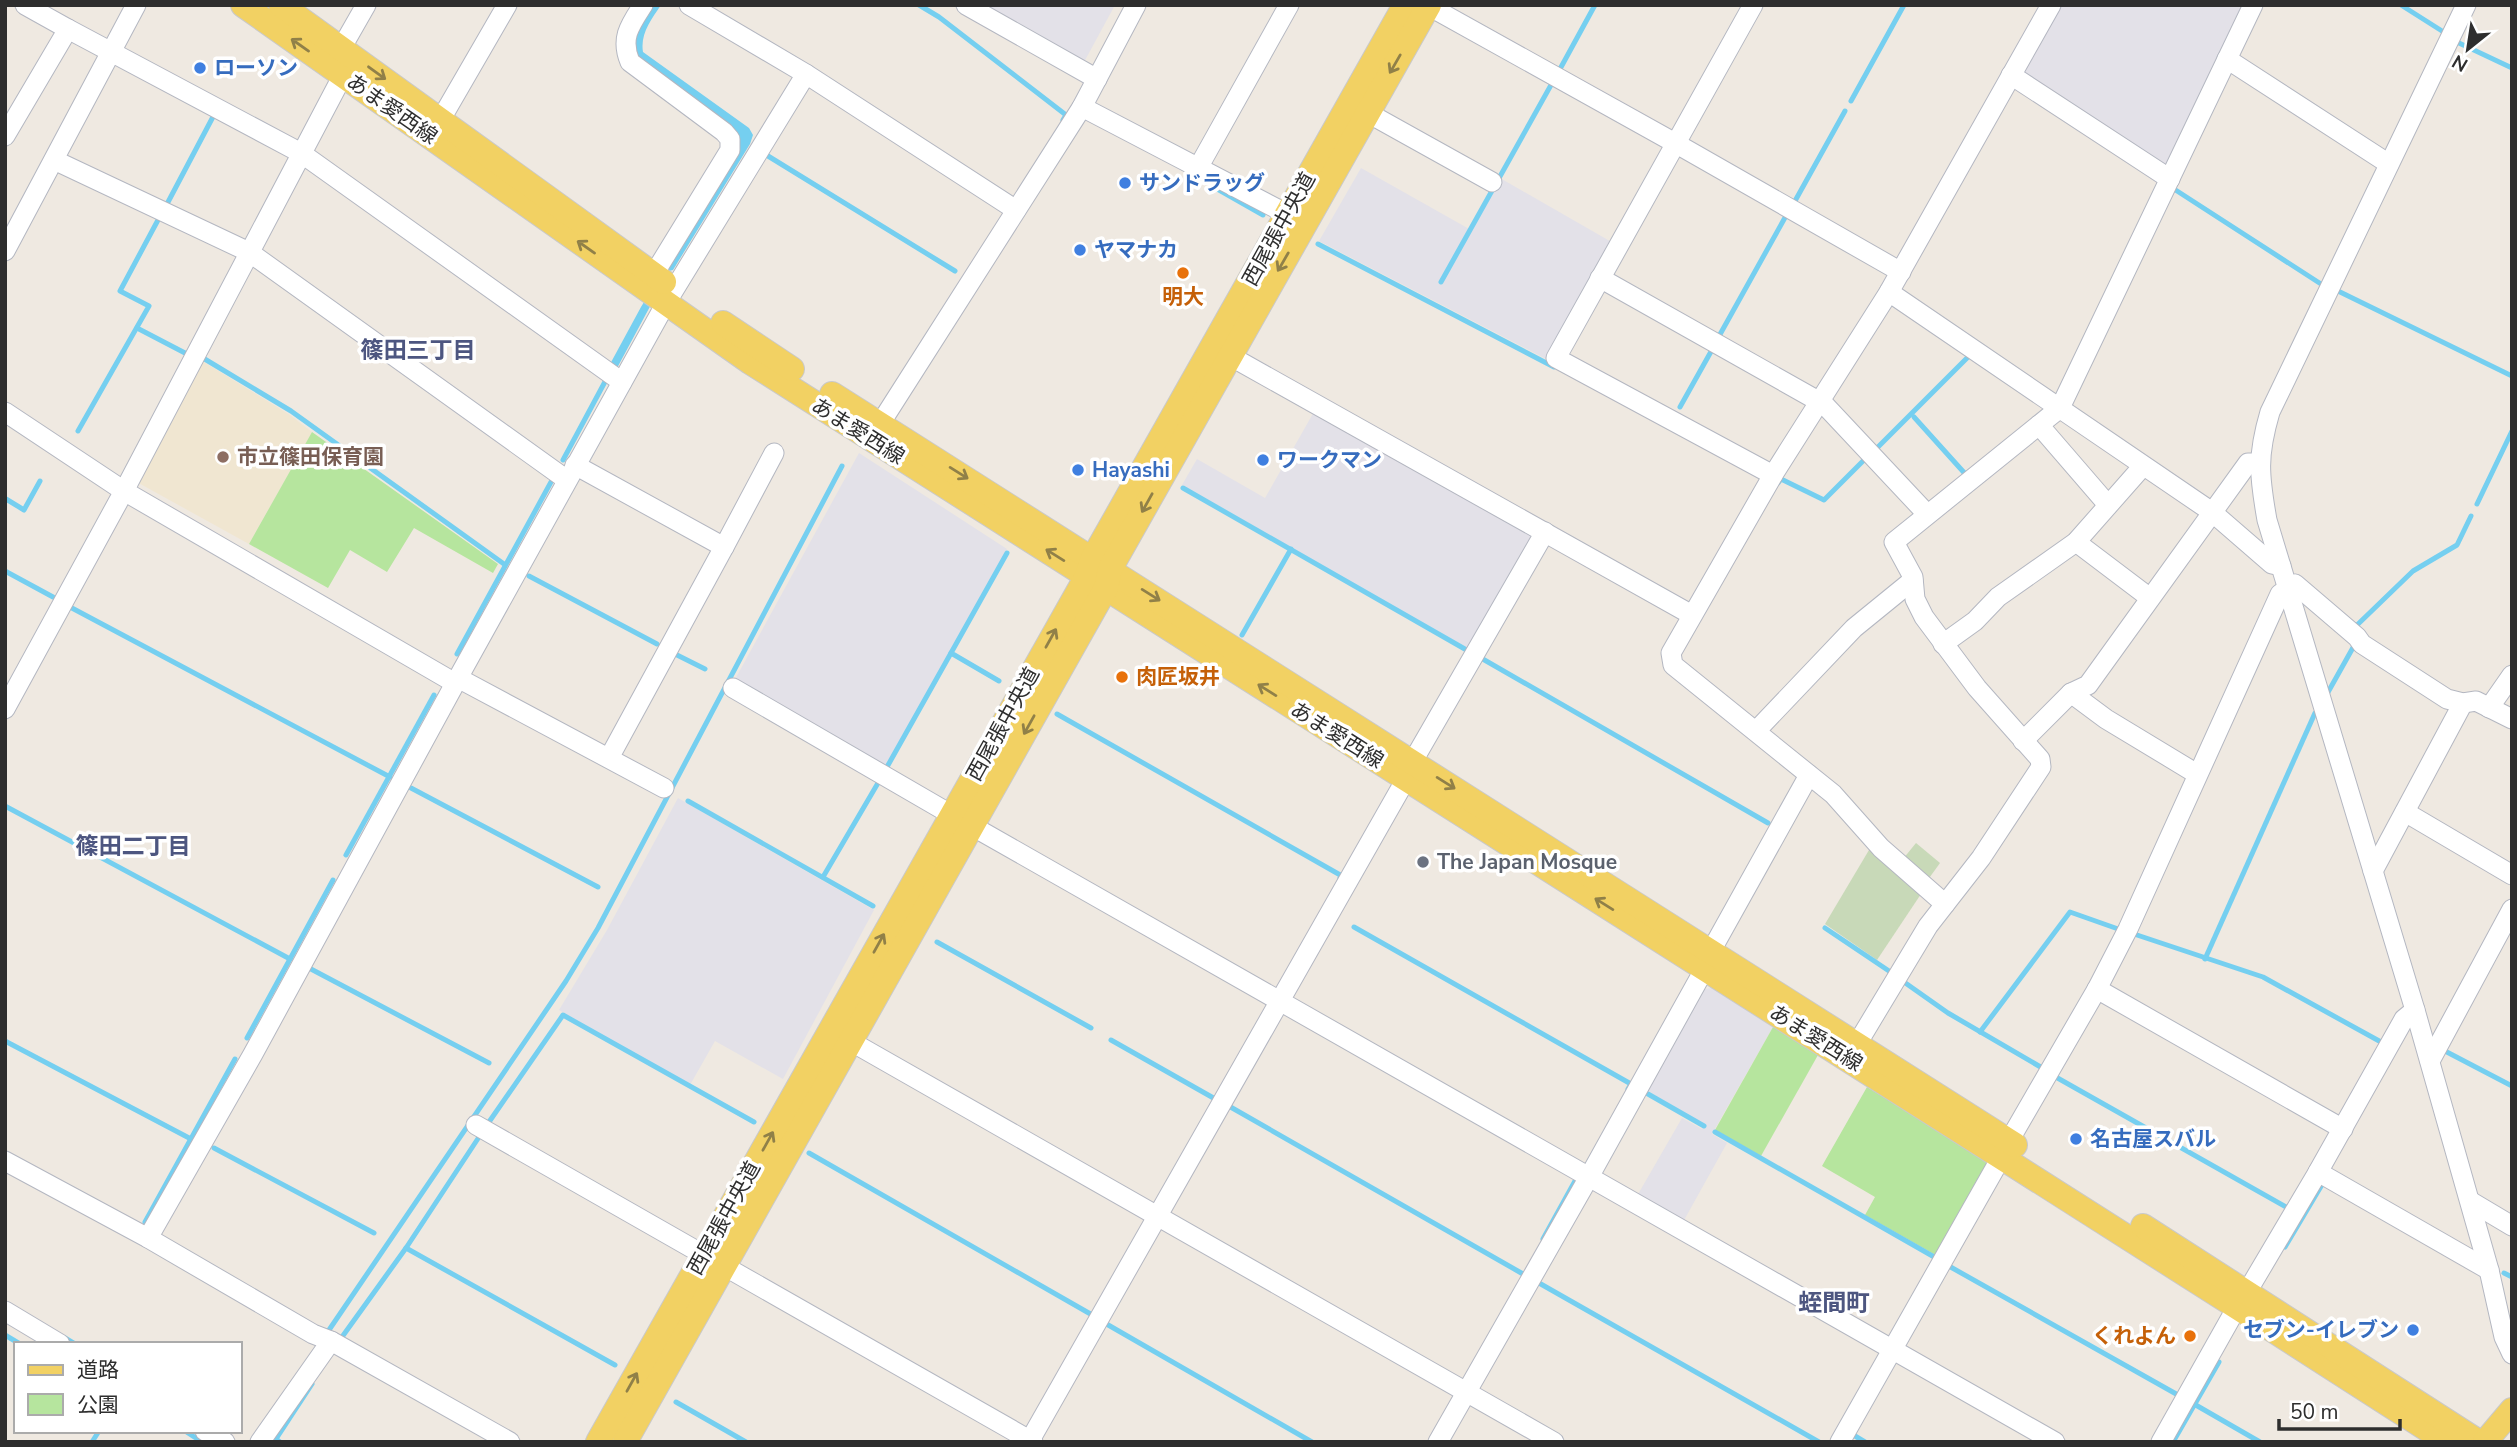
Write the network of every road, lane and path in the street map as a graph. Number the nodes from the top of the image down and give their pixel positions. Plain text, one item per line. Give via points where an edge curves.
1 (25, 5) edge
2 (136, 5) edge
3 (243, 5) edge
4 (281, 5) edge
5 (366, 5) edge
6 (507, 5) edge
7 (643, 5) edge
8 (689, 5) edge
9 (966, 5) edge
10 (1136, 5) edge
11 (1289, 5) edge
12 (1405, 5) edge
13 (1428, 5) edge
14 (1754, 5) edge
15 (2051, 5) edge
16 (2253, 5) edge
17 (2466, 5) edge
18 (68, 29) junction
19 (341, 47) junction
20 (111, 52) junction
21 (2227, 59) junction
22 (806, 74) junction
23 (343, 75) junction
24 (2011, 75) junction
25 (1097, 79) junction
26 (1082, 107) junction
27 (1368, 113) junction
28 (440, 119) junction
29 (5, 136) edge
30 (1675, 143) junction
31 (301, 153) junction
32 (54, 160) junction
33 (2389, 164) junction
34 (1198, 168) junction
35 (2170, 179) junction
36 (1492, 182) dead end
37 (1016, 210) junction
38 (1287, 214) junction
39 (5, 251) edge
40 (249, 252) junction
41 (1900, 272) junction
42 (1600, 278) junction
43 (659, 286) junction
44 (1889, 292) junction
45 (1230, 355) junction
46 (622, 382) junction
47 (1820, 401) junction
48 (2060, 408) junction
49 (5, 412) edge
50 (880, 424) junction
51 (2039, 425) junction
52 (774, 453) dead end
53 (2260, 463) junction
54 (2143, 466) junction
55 (571, 473) junction
56 (1773, 475) junction
57 (124, 491) junction
58 (2108, 505) junction
59 (2212, 512) junction
60 (1927, 514) junction
61 (1545, 532) junction
62 (2076, 542) junction
63 (724, 547) junction
64 (2281, 566) junction
65 (1099, 573) junction
66 (1913, 580) junction
67 (2288, 587) junction
68 (2150, 598) junction
69 (1692, 615) junction
70 (1942, 644) junction
71 (2512, 675) edge
72 (456, 680) junction
73 (733, 688) dead end
74 (2071, 694) junction
75 (2463, 703) junction
76 (2489, 708) junction
77 (5, 709) edge
78 (2512, 719) edge
79 (1756, 731) junction
80 (2024, 741) junction
81 (609, 758) junction
82 (1410, 770) junction
83 (2197, 774) junction
84 (1809, 775) junction
85 (664, 788) dead end
86 (2404, 811) junction
87 (962, 820) junction
88 (2373, 871) junction
89 (2512, 875) edge
90 (1945, 904) junction
91 (2509, 922) edge
92 (1708, 959) junction
93 (2097, 989) junction
94 (1280, 1001) junction
95 (2415, 1010) junction
96 (850, 1041) junction
97 (1857, 1044) junction
98 (2430, 1061) junction
99 (476, 1125) dead end
100 (2343, 1129) junction
101 (2005, 1149) junction
102 (5, 1161) edge
103 (2318, 1172) junction
104 (1590, 1177) junction
105 (2470, 1201) junction
106 (1158, 1216) junction
107 (2512, 1226) edge
108 (148, 1238) junction
109 (714, 1260) junction
110 (2489, 1270) junction
111 (2242, 1299) junction
112 (5, 1311) edge
113 (331, 1341) junction
114 (57, 1342) edge
115 (1892, 1349) junction
116 (2512, 1354) edge
117 (1467, 1392) junction
118 (2512, 1410) edge
119 (209, 1433) edge
120 (1846, 1440) edge
121 (1031, 1441) edge
122 (225, 1442) edge
123 (260, 1442) edge
124 (509, 1442) edge
125 (598, 1442) edge
126 (625, 1442) edge
127 (1438, 1442) edge
128 (1554, 1442) edge
129 (2055, 1442) edge
130 (2161, 1442) edge
131 (2446, 1442) edge
132 (2479, 1442) edge
133 (2485, 1442) edge

1 - 18 street
2 - 20 street
23 -> 3 main road, あま愛西線
4 - 19 main road, あま愛西線
5 - 19 street
6 - 28 street
7 - 43 street via 624,47 630,62 730,139 730,150
8 - 22 street
9 - 25 street
10 - 25 street
11 - 34 street
12 - 38 main road, 西尾張中央道
13 -> 27 main road, 西尾張中央道
13 - 30 street
14 - 30 street
15 - 24 street
16 - 21 street
17 - 33 street
18 - 20 street
18 - 29 street
19 -> 28 main road, あま愛西線
20 - 31 street
20 - 32 street
21 - 33 street
21 - 35 street
22 - 37 street
22 - 43 street
23 - 31 street
43 -> 23 main road, あま愛西線
24 - 35 street
24 - 41 street
25 - 26 street
26 - 34 street
26 - 37 street
27 - 36 street
27 -> 45 main road, 西尾張中央道
28 - 43 main road, あま愛西線
30 - 41 street
30 - 42 street
31 - 40 street
31 - 46 street
32 - 39 street
32 - 40 street
33 - 53 street via 2270,412
34 - 38 street
35 - 48 street
37 - 50 street
38 - 65 main road, 西尾張中央道
40 - 55 street
40 - 57 street
41 - 44 street
42 - 47 street
42 - 56 street via 1556,358
43 - 46 street
43 - 50 main road, あま愛西線
65 -> 43 main road, あま愛西線 via 750,362
44 - 47 street
44 - 48 street
45 - 61 street
45 -> 65 main road, 西尾張中央道
46 - 55 street
47 - 56 street
47 - 60 street
48 - 51 street
48 - 54 street
49 - 57 street
50 -> 65 main road, あま愛西線
51 - 58 street
51 - 60 street
52 - 63 street
53 - 59 street via 2248,463
53 - 64 street via 2267,520
54 - 58 street
54 - 59 street
55 - 63 street
55 - 72 street
56 - 69 street
57 - 72 street
57 - 77 street
58 - 62 street
59 - 64 street via 2272,564
59 - 68 street
60 - 66 street via 1894,542
61 - 69 street
61 - 82 street
62 - 68 street
62 - 70 street
63 - 81 street
64 - 67 street
65 - 82 main road, あま愛西線
65 - 87 main road, 西尾張中央道
66 - 70 street via 1915,599
66 - 79 street via 1854,628
67 - 75 street via 2295,584 2362,645 2447,699
67 - 83 street via 2280,594
67 - 88 street
68 - 74 street via 2088,685
69 - 79 street via 1671,653 1674,665
70 - 80 street
71 - 76 street
72 - 81 street
72 - 108 street
73 - 87 street
74 - 80 street
74 - 83 street
75 - 76 street via 2476,701
75 - 86 street
76 - 78 street
79 - 84 street
80 - 90 street via 2040,759 2041,767
81 - 85 street
82 - 92 main road, あま愛西線
82 - 94 street
83 - 93 street
84 - 90 street
84 - 92 street
86 - 88 street
86 - 89 street
87 - 94 street
87 - 96 main road, 西尾張中央道
109 -> 87 main road, 西尾張中央道
88 - 95 street
90 - 97 street
91 - 98 street
92 - 97 main road, あま愛西線
92 - 101 main road, あま愛西線
92 - 104 street
93 - 100 street
93 - 101 street
94 - 104 street
94 - 106 street
95 - 98 street
95 - 100 street via 2404,1019
96 - 106 street
96 - 109 main road, 西尾張中央道
97 - 101 main road, あま愛西線
98 - 105 street
99 - 109 street
100 - 103 street
101 - 111 main road, あま愛西線
101 - 115 street
102 - 108 street
103 - 110 street
103 - 111 street
104 - 115 street
104 - 117 street
105 - 107 street
105 - 110 street
106 - 117 street
106 - 121 street
108 - 113 street
109 - 121 street
125 -> 109 main road, 西尾張中央道
109 - 126 main road, 西尾張中央道
110 - 116 street
111 - 130 street
111 - 131 main road, あま愛西線
111 - 132 main road, あま愛西線
112 - 114 street
113 - 123 street
113 - 124 street
115 - 120 street
115 - 129 street
117 - 127 street
117 - 128 street
118 - 133 main road
119 - 122 street

